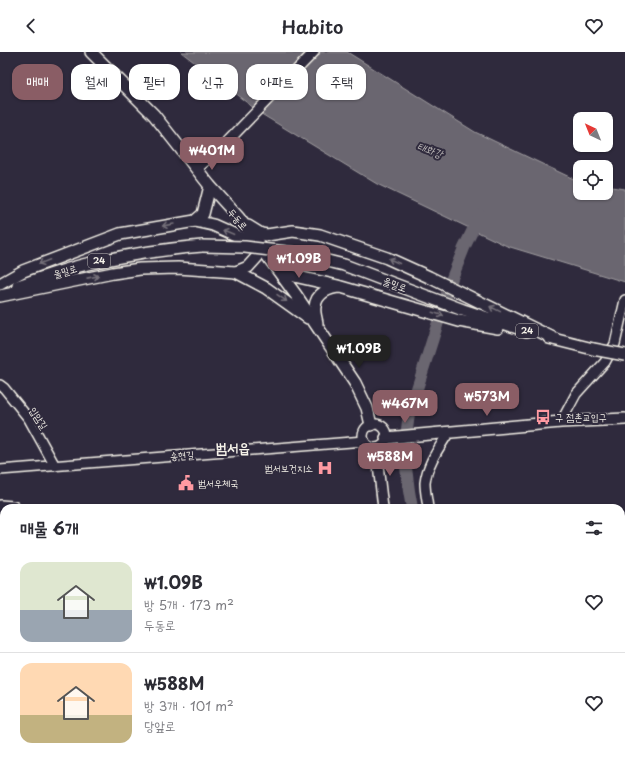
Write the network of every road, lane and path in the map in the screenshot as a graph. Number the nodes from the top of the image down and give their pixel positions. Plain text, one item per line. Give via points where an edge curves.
1 (91, 52) edge
2 (314, 52) edge
3 (197, 169) junction
4 (210, 186) junction
5 (238, 218) junction
6 (195, 221) junction
7 (287, 231) junction
8 (262, 248) junction
9 (275, 266) junction
10 (236, 272) junction
11 (0, 284) edge
12 (342, 287) junction
13 (0, 292) edge
14 (0, 296) edge
15 (625, 300) edge
16 (461, 315) junction
17 (317, 326) junction
18 (555, 339) junction
19 (625, 355) edge
20 (0, 385) edge
21 (625, 419) edge
22 (560, 422) junction
23 (371, 425) junction
24 (449, 432) junction
25 (391, 437) junction
26 (364, 441) junction
27 (376, 448) junction
28 (55, 466) junction
29 (0, 470) edge
30 (383, 504) edge
31 (428, 504) edge

1 - 3 main road, 두동로 via 154,115
2 - 3 street via 214,156
3 - 4 main road, 두동로
4 - 5 main road, 두동로
4 - 6 main road via 203,214
5 - 7 main road via 261,234
5 - 8 main road, 두동로
8 -> 6 main road via 213,225
6 -> 11 main road via 120,234 23,271
7 - 8 main road via 265,241
18 -> 7 main road via 387,258 320,235
8 - 9 main road, 두동로
8 - 10 main road via 248,267
9 - 12 main road via 294,276
9 - 17 main road, 두동로
14 -> 10 main road via 140,269 178,268
10 -> 17 main road via 266,288
12 -> 16 main road via 417,308
12 - 17 main road via 329,289 316,300
13 - 16 main road, 울밀로 / 24, bridge via 96,262 163,249 202,246 245,247 296,253 344,265 426,295
15 - 22 street via 615,344 605,362 576,394
16 - 18 main road, 24
17 - 23 main road, 두동로 via 355,383 367,408
18 - 19 main road, 24, bridge
20 - 28 street, 입암길 via 29,419
21 - 22 main road
22 - 24 main road
23 - 25 street via 382,428
23 - 26 street via 364,433
24 - 25 main road
24 - 31 street via 428,470 425,484
25 - 27 street
26 - 27 street
26 - 28 street, 송현길
27 - 30 street
28 - 29 street, 송현길

